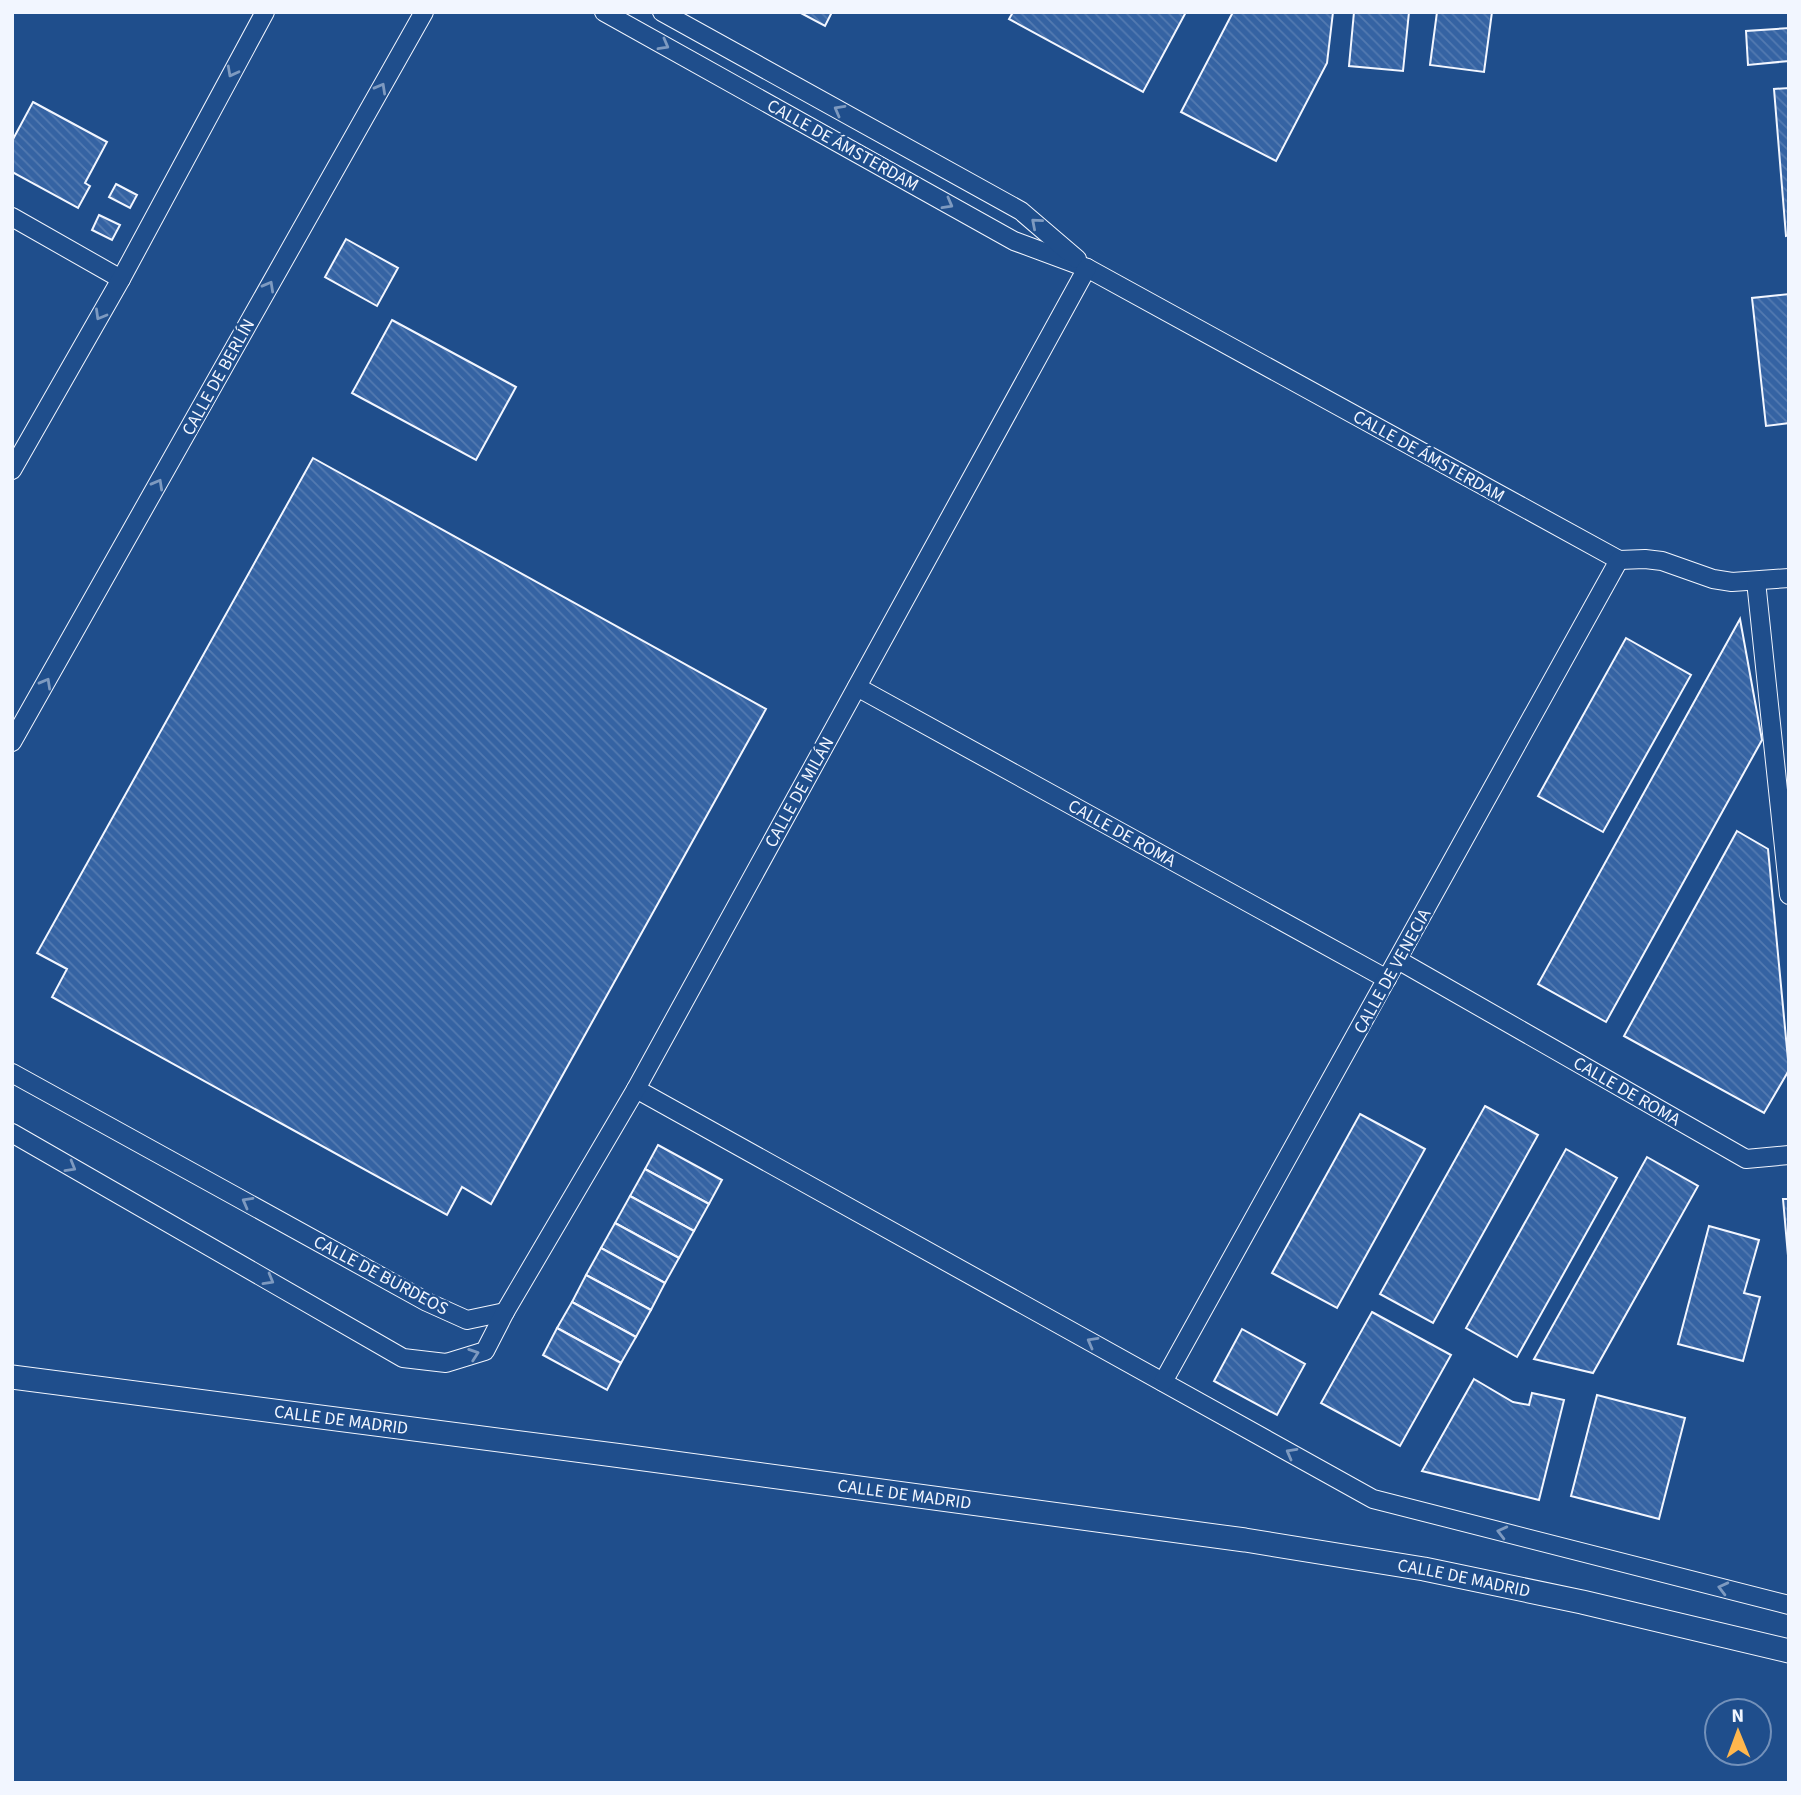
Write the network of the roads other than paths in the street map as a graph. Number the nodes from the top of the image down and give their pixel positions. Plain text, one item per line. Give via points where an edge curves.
1 (265, 12) edge
2 (424, 12) edge
3 (604, 12) edge
4 (662, 12) edge
5 (12, 217) edge
6 (1087, 268) junction
7 (121, 279) junction
8 (12, 470) edge
9 (1619, 560) junction
10 (1789, 578) edge
11 (1756, 581) junction
12 (857, 687) junction
13 (12, 742) edge
14 (1789, 895) edge
15 (1398, 960) junction
16 (1387, 979) junction
17 (12, 1073) edge
18 (636, 1089) junction
19 (12, 1133) edge
20 (1789, 1155) edge
21 (505, 1312) junction
22 (12, 1377) edge
23 (1163, 1382) junction
24 (1789, 1605) edge
25 (1789, 1651) edge

1 -> 7 street
13 -> 2 street, CALLE DE BERLÍN
3 -> 6 street, CALLE DE ÁMSTERDAM via 1014,241
6 -> 4 street, CALLE DE ÁMSTERDAM via 1021,211
5 - 7 street
6 - 9 street, CALLE DE ÁMSTERDAM
6 - 12 street, CALLE DE MILÁN
7 -> 8 street
9 - 11 street, CALLE DE ÁMSTERDAM via 1662,561 1713,579
9 - 15 street, CALLE DE VENECIA
10 - 11 street, CALLE DE ÁMSTERDAM
11 - 14 street
12 - 16 street, CALLE DE ROMA
12 - 18 street, CALLE DE MILÁN
15 - 16 street, CALLE DE VENECIA
15 - 20 street, CALLE DE ROMA via 1746,1159
16 - 23 street, CALLE DE VENECIA
21 -> 17 street, CALLE DE BURDEOS via 467,1320 427,1302
18 - 21 street, CALLE DE MILÁN
23 -> 18 street
19 -> 21 street via 403,1357 446,1363 485,1351
22 - 25 street, CALLE DE MADRID via 1258,1542 1424,1569
24 -> 23 street via 1373,1499

